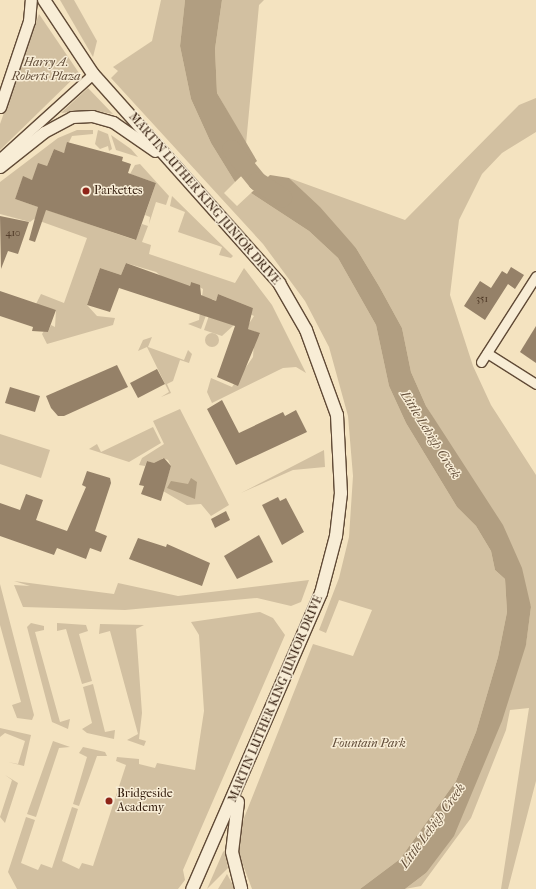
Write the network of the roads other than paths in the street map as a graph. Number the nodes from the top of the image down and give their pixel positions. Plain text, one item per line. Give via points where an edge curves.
1 (31, 0) edge
2 (44, 0) edge
3 (93, 74) junction
4 (0, 107) edge
5 (0, 158) edge
6 (0, 167) edge
7 (189, 182) junction
8 (536, 276) edge
9 (487, 353) junction
10 (482, 362) dead end
11 (536, 384) edge
12 (256, 748) junction
13 (192, 889) edge
14 (241, 889) edge

1 - 4 street via 28,21
2 - 3 main road, MARTIN LUTHER KING JUNIOR DRIVE
3 - 5 street
3 - 7 main road, MARTIN LUTHER KING JUNIOR DRIVE
6 - 7 street via 58,123 72,117 92,116 127,128
7 - 12 main road, MARTIN LUTHER KING JUNIOR DRIVE via 279,283 306,330 336,415 341,493 328,570 305,636
8 - 9 street
9 - 10 street
9 - 11 street
12 - 13 main road, MARTIN LUTHER KING JUNIOR DRIVE
12 - 14 main road via 234,816 234,869

